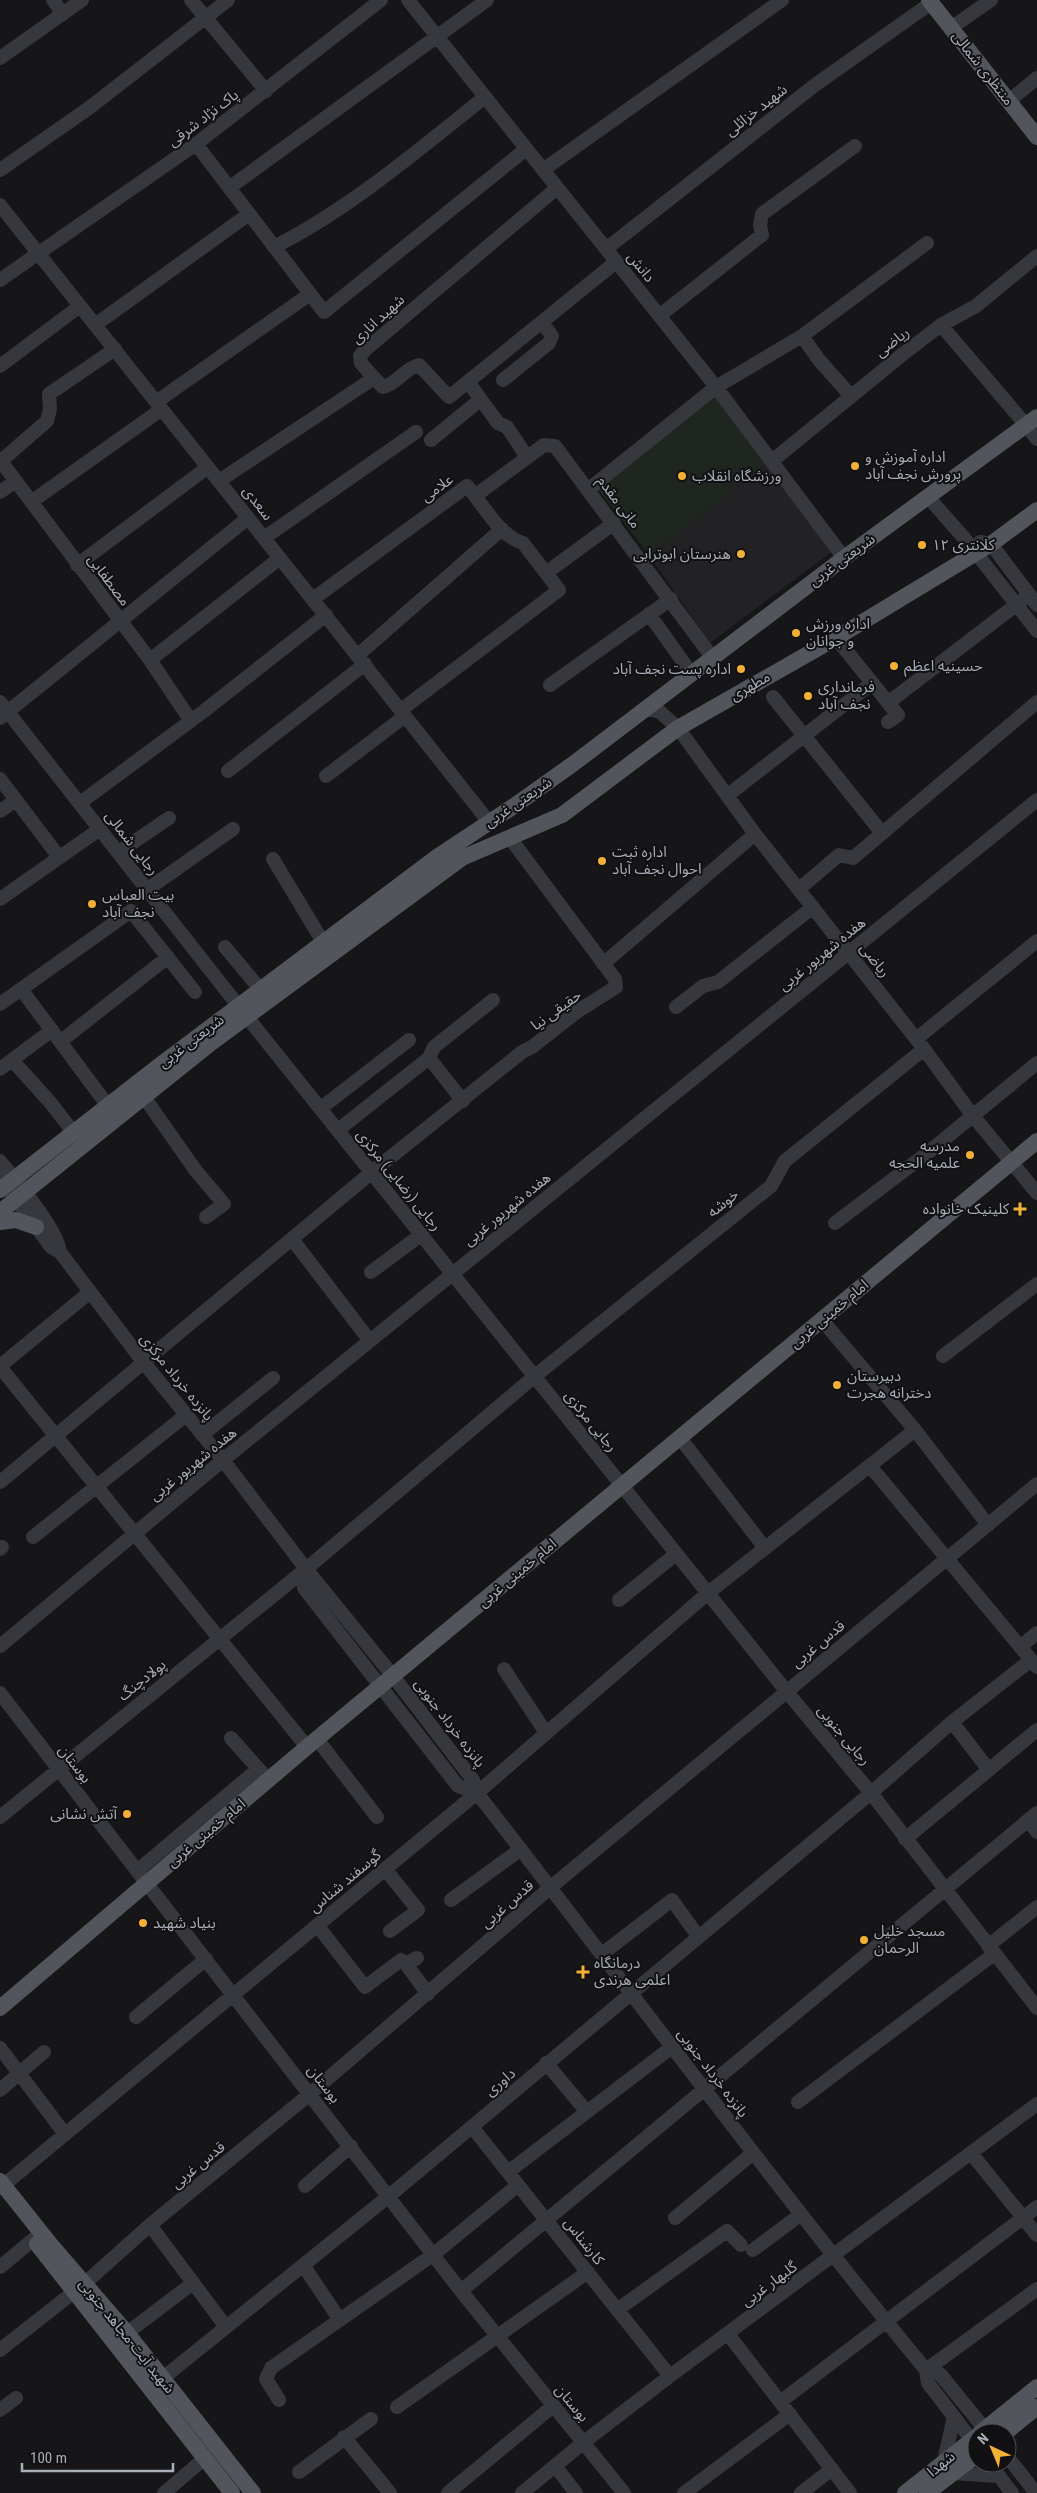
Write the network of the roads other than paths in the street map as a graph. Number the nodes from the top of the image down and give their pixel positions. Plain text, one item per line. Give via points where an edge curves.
1 (53, 0) edge
2 (82, 0) edge
3 (191, 0) edge
4 (228, 0) edge
5 (381, 0) edge
6 (408, 0) edge
7 (487, 0) edge
8 (782, 0) edge
9 (991, 0) edge
10 (930, 2) edge
11 (63, 14) junction
12 (205, 17) junction
13 (951, 28) junction
14 (438, 37) junction
15 (0, 58) edge
16 (1037, 78) edge
17 (266, 91) junction
18 (485, 97) junction
19 (1009, 101) junction
20 (1037, 137) edge
21 (196, 144) junction
22 (855, 146) dead end
23 (526, 149) junction
24 (0, 170) edge
25 (543, 170) junction
26 (229, 188) junction
27 (557, 188) junction
28 (0, 205) edge
29 (249, 214) junction
30 (928, 243) dead end
31 (274, 247) junction
32 (606, 249) junction
33 (38, 253) junction
34 (1037, 256) edge
35 (616, 262) junction
36 (0, 280) edge
37 (310, 294) junction
38 (80, 306) junction
39 (659, 316) junction
40 (542, 322) junction
41 (95, 325) junction
42 (941, 325) junction
43 (802, 336) junction
44 (115, 350) junction
45 (0, 366) edge
46 (374, 378) junction
47 (503, 380) dead end
48 (468, 382) junction
49 (716, 387) junction
50 (851, 396) junction
51 (480, 400) junction
52 (159, 405) junction
53 (1033, 428) edge
54 (416, 432) dead end
55 (431, 440) dead end
56 (527, 457) junction
57 (0, 460) edge
58 (772, 461) junction
59 (208, 467) junction
60 (219, 480) junction
61 (16, 481) junction
62 (589, 489) junction
63 (0, 492) edge
64 (476, 496) junction
65 (928, 497) junction
66 (31, 502) junction
67 (1037, 510) edge
68 (248, 518) junction
69 (614, 523) junction
70 (502, 529) junction
71 (264, 538) junction
72 (965, 539) junction
73 (991, 544) junction
74 (976, 553) junction
75 (280, 558) junction
76 (844, 558) junction
77 (78, 565) junction
78 (546, 573) junction
79 (313, 599) junction
80 (671, 599) junction
81 (1033, 600) edge
82 (1016, 604) junction
83 (649, 614) junction
84 (326, 615) junction
85 (120, 622) junction
86 (1037, 631) edge
87 (836, 638) junction
88 (712, 657) junction
89 (150, 660) junction
90 (361, 660) junction
91 (691, 673) junction
92 (872, 684) junction
93 (550, 685) dead end
94 (664, 693) junction
95 (773, 697) dead end
96 (1037, 702) edge
97 (888, 703) junction
98 (3, 711) edge
99 (641, 712) junction
100 (403, 713) junction
101 (190, 721) junction
102 (888, 722) dead end
103 (676, 726) junction
104 (804, 737) junction
105 (228, 771) dead end
106 (326, 776) dead end
107 (0, 779) edge
108 (728, 795) junction
109 (16, 800) junction
110 (1037, 800) edge
111 (80, 803) junction
112 (0, 811) edge
113 (169, 818) dead end
114 (489, 822) junction
115 (100, 828) junction
116 (233, 829) dead end
117 (882, 833) junction
118 (755, 834) junction
119 (510, 838) junction
120 (118, 852) junction
121 (60, 857) junction
122 (462, 858) joint
123 (273, 859) dead end
124 (148, 889) junction
125 (799, 890) junction
126 (0, 899) edge
127 (813, 907) junction
128 (1037, 941) edge
129 (323, 942) junction
130 (225, 947) dead end
131 (849, 954) junction
132 (168, 957) junction
133 (604, 964) junction
134 (22, 989) junction
135 (260, 989) junction
136 (195, 992) dead end
137 (493, 1000) dead end
138 (0, 1004) edge
139 (676, 1007) dead end
140 (243, 1011) junction
141 (52, 1030) junction
142 (409, 1040) dead end
143 (61, 1042) junction
144 (920, 1044) junction
145 (429, 1058) junction
146 (12, 1060) junction
147 (1037, 1063) edge
148 (0, 1069) edge
149 (144, 1097) junction
150 (463, 1101) junction
151 (108, 1106) junction
152 (321, 1108) junction
153 (973, 1116) junction
154 (338, 1130) junction
155 (74, 1133) junction
156 (1037, 1141) edge
157 (0, 1162) edge
158 (1012, 1162) junction
159 (372, 1172) junction
160 (10, 1187) edge
161 (1037, 1193) edge
162 (0, 1212) edge
163 (206, 1217) dead end
164 (0, 1222) edge
165 (835, 1223) dead end
166 (36, 1227) junction
167 (422, 1234) junction
168 (292, 1239) junction
169 (60, 1252) junction
170 (371, 1272) dead end
171 (453, 1274) junction
172 (1037, 1284) edge
173 (90, 1292) junction
174 (822, 1320) junction
175 (370, 1341) junction
176 (944, 1356) dead end
177 (144, 1363) junction
178 (1, 1369) edge
179 (535, 1376) junction
180 (273, 1378) dead end
181 (186, 1415) junction
182 (914, 1430) junction
183 (202, 1435) junction
184 (54, 1437) junction
185 (680, 1438) junction
186 (223, 1460) junction
187 (870, 1466) junction
188 (0, 1482) edge
189 (1037, 1484) edge
190 (622, 1486) junction
191 (97, 1487) junction
192 (988, 1525) junction
193 (134, 1534) junction
194 (33, 1537) dead end
195 (765, 1548) junction
196 (676, 1554) junction
197 (948, 1558) junction
198 (306, 1569) junction
199 (708, 1593) junction
200 (619, 1600) dead end
201 (1037, 1633) edge
202 (219, 1639) junction
203 (0, 1646) edge
204 (1020, 1647) junction
205 (1034, 1663) edge
206 (504, 1669) dead end
207 (387, 1681) junction
208 (787, 1692) junction
209 (0, 1693) edge
210 (952, 1722) junction
211 (1037, 1730) edge
212 (546, 1733) junction
213 (231, 1738) dead end
214 (312, 1743) junction
215 (58, 1768) junction
216 (989, 1770) junction
217 (263, 1774) junction
218 (477, 1793) junction
219 (871, 1793) junction
220 (0, 1817) edge
221 (377, 1817) dead end
222 (1033, 1817) edge
223 (1037, 1832) edge
224 (906, 1839) junction
225 (521, 1849) junction
226 (385, 1869) junction
227 (142, 1877) junction
228 (551, 1887) junction
229 (944, 1890) junction
230 (451, 1900) dead end
231 (1037, 1906) edge
232 (317, 1925) junction
233 (390, 1932) dead end
234 (698, 1936) junction
235 (991, 1950) junction
236 (602, 1954) junction
237 (206, 1959) junction
238 (631, 1992) junction
239 (234, 1994) junction
240 (428, 1994) junction
241 (0, 2008) edge
242 (1037, 2008) edge
243 (136, 2017) dead end
244 (672, 2047) junction
245 (0, 2048) edge
246 (44, 2052) dead end
247 (546, 2063) junction
248 (19, 2074) junction
249 (0, 2090) edge
250 (704, 2090) junction
251 (311, 2093) junction
252 (798, 2102) dead end
253 (1037, 2104) edge
254 (587, 2112) junction
255 (472, 2127) junction
256 (65, 2134) junction
257 (351, 2146) junction
258 (753, 2153) junction
259 (971, 2153) junction
260 (508, 2172) junction
261 (518, 2185) junction
262 (305, 2186) dead end
263 (1, 2188) edge
264 (389, 2196) junction
265 (1037, 2207) edge
266 (800, 2215) junction
267 (675, 2218) dead end
268 (1023, 2218) junction
269 (546, 2220) junction
270 (150, 2225) junction
271 (1037, 2235) edge
272 (37, 2236) junction
273 (434, 2254) junction
274 (834, 2257) junction
275 (303, 2265) junction
276 (0, 2267) edge
277 (588, 2272) junction
278 (193, 2283) junction
279 (79, 2288) junction
280 (1037, 2289) edge
281 (461, 2290) junction
282 (617, 2310) junction
283 (340, 2320) junction
284 (886, 2321) junction
285 (226, 2327) junction
286 (127, 2333) junction
287 (728, 2334) junction
288 (498, 2337) junction
289 (0, 2350) edge
290 (926, 2370) junction
291 (670, 2376) junction
292 (163, 2378) junction
293 (1037, 2387) edge
294 (16, 2398) dead end
295 (279, 2400) dead end
296 (780, 2402) junction
297 (553, 2406) junction
298 (396, 2407) dead end
299 (1036, 2409) edge
300 (0, 2410) edge
301 (790, 2414) junction
302 (954, 2417) junction
303 (370, 2419) dead end
304 (969, 2423) edge
305 (997, 2423) edge
306 (1017, 2424) edge
307 (967, 2428) edge
308 (344, 2437) junction
309 (584, 2442) junction
310 (967, 2450) edge
311 (205, 2458) junction
312 (555, 2466) junction
313 (948, 2467) junction
314 (832, 2469) junction
315 (1017, 2469) edge
316 (299, 2472) dead end
317 (997, 2473) edge
318 (999, 2476) junction
319 (164, 2493) edge
320 (232, 2493) edge
321 (252, 2493) edge
322 (390, 2493) edge
323 (448, 2493) edge
324 (522, 2493) edge
325 (576, 2493) edge
326 (624, 2493) edge
327 (684, 2493) edge
328 (800, 2493) edge
329 (850, 2493) edge
330 (905, 2493) edge
331 (927, 2493) edge
332 (1012, 2493) edge
333 (1036, 2493) edge

1 - 11 street
2 - 11 street
3 - 12 street
4 - 12 street
5 - 17 street, پاک نژاد شرقی
6 - 14 street, دانش
7 - 14 street
8 - 25 street
9 - 13 street
10 - 13 main road, منتظری شمالی
10 - 32 street, شهید خزائلی via 815,85
11 - 15 street
12 - 17 street
12 - 24 street via 90,108
13 - 19 main road, منتظری شمالی
14 - 18 street, دانش
14 - 26 street
16 - 19 street
17 - 21 street, پاک نژاد شرقی
18 - 23 street, دانش
18 - 31 street via 343,206
19 - 20 main road, منتظری شمالی
21 - 26 street
21 - 33 street, پاک نژاد شرقی
22 - 39 street via 762,214 762,235
23 - 25 street, دانش
23 - 37 street via 324,312
25 - 27 street, دانش
26 - 29 street
27 - 32 street, دانش
27 - 46 street, شهید اناری via 365,350 360,356 361,363
28 - 33 street, سعدی
29 - 31 street
29 - 41 street
30 - 43 street
31 - 37 street
32 - 35 street, دانش
33 - 36 street, پاک نژاد شرقی
33 - 38 street, سعدی
34 - 42 street, ریاضی via 976,306
35 - 39 street, دانش
35 - 40 street
37 - 52 street
38 - 41 street, سعدی
38 - 45 street
39 - 49 street, دانش
40 - 47 street via 552,336 549,343
40 - 48 street
41 - 44 street, سعدی
42 - 50 street, ریاضی
42 - 53 street
43 - 49 street
43 - 50 street
44 - 52 street, سعدی
44 - 57 street via 49,394 47,421
46 - 48 street via 382,387 389,386 412,366 419,365 449,397
46 - 60 street
48 - 51 street
49 - 58 street, دانش
49 - 62 street
50 - 58 street, ریاضی
51 - 55 street
51 - 56 street via 498,423 507,427
52 - 59 street, سعدی
52 - 66 street
53 - 65 main road, شریعتی غربی
54 - 71 street
56 - 62 street, مانی مقدم via 544,444 555,446
56 - 64 street, مانی مقدم
57 - 61 street, مصطفایی
58 - 76 street, دانش
59 - 60 street, سعدی
59 - 77 street
60 - 68 street, سعدی
61 - 63 street
61 - 66 street, مصطفایی
62 - 69 street, مانی مقدم
64 - 70 street, علامی
64 - 79 street, علامی via 467,486
65 - 72 street
65 - 76 main road, شریعتی غربی
66 - 77 street, مصطفایی
67 - 73 main road, مطهری
68 - 71 street, سعدی
68 - 85 street
69 - 78 street
69 - 80 street, مانی مقدم
70 - 78 street, علامی via 514,541 523,543
70 - 90 street
71 - 75 street, سعدی
72 - 73 street
72 - 74 street
73 - 74 main road, مطهری
73 - 81 street
74 - 82 street
74 - 87 main road, مطهری
75 - 79 street, سعدی
75 - 89 street
76 - 88 main road, شریعتی غربی
77 - 85 street, مصطفایی
78 - 100 street, علامی via 559,590
79 - 84 street, سعدی
80 - 83 street
80 - 88 street, مانی مقدم
81 - 82 street
82 - 86 street
82 - 97 street
83 - 91 street
83 - 93 street
84 - 90 street, سعدی
84 - 101 street
85 - 89 street, مصطفایی
85 - 98 street
87 - 92 street
87 - 103 main road, مطهری
88 - 91 main road, شریعتی غربی
89 - 101 street, مصطفایی
90 - 100 street, سعدی
90 - 105 street
91 - 94 main road, شریعتی غربی
92 - 97 street
92 - 104 street
94 - 99 main road, شریعتی غربی
94 - 103 street via 662,702 666,710 681,722
95 - 104 street
96 - 117 street
97 - 102 street via 898,715
98 - 111 street, رجایی شمالی
99 - 103 street via 649,709 660,712
99 - 114 main road, شریعتی غربی
100 - 106 street
100 - 114 street, سعدی
101 - 111 street
103 - 108 street, ریاضی
103 - 119 main road, مطهری via 562,815
104 - 108 street
104 - 117 street
107 - 109 street
108 - 118 street, ریاضی
109 - 112 street
109 - 121 street
110 - 131 street, هفده شهریور غربی
111 - 115 street, رجایی شمالی
113 - 120 street
114 - 129 main road, شریعتی غربی
115 - 120 street, رجایی شمالی
115 - 121 street
116 - 124 street
117 - 125 street via 853,858 839,855
118 - 125 street, ریاضی
118 - 133 street
119 - 122 main road, مطهری
119 - 133 street, حقیقی نیا
120 - 124 street, رجایی شمالی
121 - 126 street
122 - 140 main road, شریعتی غربی
123 - 129 street
124 - 140 street, رجایی شمالی
125 - 127 street, ریاضی
127 - 131 street, ریاضی
127 - 139 street via 718,982 703,986
128 - 144 street, خوشه
129 - 135 main road, شریعتی غربی
130 - 135 street
131 - 144 street, ریاضی
131 - 171 street, هفده شهریور غربی
132 - 134 street via 131,911
132 - 136 street
132 - 143 street
133 - 150 street, حقیقی نیا via 616,987 522,1052
134 - 138 street
134 - 141 street
135 - 140 main road, شریعتی غربی
137 - 145 street via 434,1047
140 - 149 main road, شریعتی غربی
140 - 151 main road, شریعتی غربی
140 - 152 street, رجایی (رضایی) مرکزی
141 - 143 street
141 - 146 street
142 - 152 street
143 - 151 street
144 - 153 street, ریاضی
144 - 179 street, خوشه via 785,1161 772,1186
145 - 150 street
145 - 154 street
146 - 148 street
146 - 155 street
147 - 153 street
149 - 160 main road, شریعتی غربی
149 - 163 street via 224,1204
150 - 159 street, حقیقی نیا
151 - 155 main road, شریعتی غربی
152 - 154 street, رجایی (رضایی) مرکزی
153 - 158 street, ریاضی
153 - 165 street
154 - 159 street, رجایی (رضایی) مرکزی
155 - 160 main road, شریعتی غربی
156 - 158 main road, امام خمینی غربی
157 - 160 street
158 - 161 street
158 - 174 main road, امام خمینی غربی
159 - 167 street, رجایی (رضایی) مرکزی
159 - 168 street, حقیقی نیا
160 - 162 main road, شریعتی غربی
160 - 166 street, پانزده خرداد مرکزی
160 - 169 street, پانزده خرداد مرکزی via 59,1242
164 - 166 main road via 16,1220
166 - 169 street, پانزده خرداد مرکزی via 51,1247
167 - 170 street
167 - 171 street, رجایی (رضایی) مرکزی
168 - 175 street
168 - 177 street, حقیقی نیا
169 - 173 street, پانزده خرداد مرکزی
171 - 175 street, هفده شهریور غربی
171 - 179 street, رجایی (رضایی) مرکزی
172 - 176 street
173 - 177 street, پانزده خرداد مرکزی
173 - 178 street
174 - 182 street
174 - 185 main road, امام خمینی غربی
175 - 186 street, هفده شهریور غربی
177 - 181 street, پانزده خرداد مرکزی
177 - 184 street, حقیقی نیا
178 - 184 street
179 - 190 street, رجایی مرکزی
179 - 198 street, خوشه
180 - 183 street
181 - 183 street, پانزده خرداد مرکزی
181 - 191 street
182 - 187 street
182 - 192 street
183 - 186 street, پانزده خرداد مرکزی
184 - 188 street, حقیقی نیا
184 - 191 street
185 - 190 main road, امام خمینی غربی
185 - 195 street
186 - 193 street, هفده شهریور غربی
186 - 198 street, پانزده خرداد مرکزی
187 - 195 street
187 - 197 street
189 - 192 street, قدس غربی
190 - 196 street, رجایی جنوبی
190 - 207 main road, امام خمینی غربی
191 - 193 street
191 - 194 street
192 - 197 street, قدس غربی
193 - 202 street
193 - 203 street, هفده شهریور غربی
195 - 199 street
196 - 199 street, رجایی جنوبی
196 - 200 street
197 - 204 street
197 - 208 street, قدس غربی
198 - 202 street, پولادچنگ
198 - 207 street via 304,1588
199 - 208 street, رجایی جنوبی
199 - 212 street, گوسفند شناس
201 - 204 street
202 - 214 street
202 - 215 street, پولادچنگ
204 - 205 street
205 - 210 street, داوری
206 - 212 street
207 - 214 main road, امام خمینی غربی
207 - 218 street, پانزده خرداد جنوبی via 458,1786
208 - 219 street, رجایی جنوبی
208 - 228 street, قدس غربی
209 - 215 street, بوستان
210 - 216 street
210 - 219 street, داوری
211 - 216 street
212 - 218 street, گوسفند شناس
213 - 217 street
214 - 217 main road, امام خمینی غربی
214 - 221 street
215 - 220 street, پولادچنگ
215 - 227 street, بوستان
216 - 224 street
217 - 227 main road, امام خمینی غربی
218 - 225 street, پانزده خرداد جنوبی
218 - 226 street, گوسفند شناس
219 - 224 street, رجایی جنوبی
219 - 234 street, داوری
222 - 223 street
222 - 229 street
224 - 229 street, رجایی جنوبی
225 - 228 street, پانزده خرداد جنوبی
225 - 230 street
226 - 232 street, گوسفند شناس
226 - 233 street via 418,1910
227 - 237 street, بوستان
227 - 241 main road, امام خمینی غربی
228 - 236 street, پانزده خرداد جنوبی
228 - 240 street, قدس غربی
229 - 235 street, رجایی جنوبی
229 - 250 street
231 - 235 street
232 - 239 street, گوسفند شناس
232 - 240 street via 365,1987 401,1960 412,1961
234 - 236 street via 672,1900
234 - 238 street, داوری
235 - 242 street, رجایی جنوبی
235 - 252 street
236 - 238 street, پانزده خرداد جنوبی
237 - 239 street, بوستان
237 - 243 street
238 - 244 street, پانزده خرداد جنوبی
238 - 247 street, داوری
239 - 251 street, بوستان
239 - 256 street, گوسفند شناس
240 - 251 street, قدس غربی
244 - 250 street, پانزده خرداد جنوبی
244 - 254 street
245 - 248 street
246 - 248 street
247 - 254 street
247 - 255 street, داوری
248 - 249 street
248 - 256 street
250 - 258 street, پانزده خرداد جنوبی
250 - 269 street
251 - 257 street, بوستان
251 - 270 street, قدس غربی
253 - 259 street, گلبهار غربی
254 - 260 street
255 - 260 street, کارشناس
255 - 264 street, داوری
256 - 263 street, گوسفند شناس
257 - 262 street
257 - 264 street, بوستان
258 - 266 street, پانزده خرداد جنوبی
258 - 267 street
259 - 268 street
259 - 274 street, گلبهار غربی
260 - 261 street, کارشناس
261 - 269 street, کارشناس
261 - 273 street
263 - 272 main road, شهید آیت-مجاهد جنوبی
264 - 273 street, بوستان
264 - 275 street, داوری
265 - 268 street
266 - 274 street, پانزده خرداد جنوبی
266 - 282 street via 747,2248 727,2231
268 - 271 street
268 - 284 street
269 - 277 street, کارشناس
269 - 281 street
270 - 278 street
270 - 279 street, قدس غربی
272 - 276 street
272 - 279 main road, شهید آیت-مجاهد جنوبی
273 - 281 street, بوستان
273 - 283 street
274 - 284 street, پانزده خرداد جنوبی
274 - 287 street, گلبهار غربی
275 - 283 street
275 - 285 street, داوری
277 - 282 street, کارشناس
277 - 288 street
278 - 285 street
278 - 286 street
279 - 286 main road, شهید آیت-مجاهد جنوبی
279 - 289 street, قدس غربی
279 - 311 main road, شهید آیت-مجاهد جنوبی
280 - 290 street
281 - 288 street, بوستان
282 - 291 street, کارشناس
283 - 295 street via 271,2368 266,2379
284 - 290 street, پانزده خرداد جنوبی
284 - 296 street
285 - 292 street, داوری
286 - 292 main road, شهید آیت-مجاهد جنوبی
287 - 291 street, گلبهار غربی
287 - 296 street
288 - 297 street, بوستان
288 - 298 street
290 - 302 street via 928,2383
290 - 304 street via 940,2374
291 - 309 street, گلبهار غربی
292 - 321 main road, شهید آیت-مجاهد جنوبی
293 - 305 main road, شهدا
294 - 300 street
296 - 301 street
297 - 309 street, بوستان
297 - 323 street
299 - 306 main road
301 - 314 street
301 - 327 street
302 - 307 street
302 - 313 street
303 - 308 street
308 - 316 street
308 - 322 street
309 - 312 street, گلبهار غربی
309 - 326 street, بوستان
310 - 313 main road, شهدا
311 - 319 street
311 - 320 main road, شهید آیت-مجاهد جنوبی
312 - 324 street, گلبهار غربی
312 - 325 street
313 - 318 street
313 - 330 main road, شهدا
313 - 331 main road, شهدا
314 - 328 street
314 - 329 street
315 - 333 street
317 - 318 street
318 - 332 street

